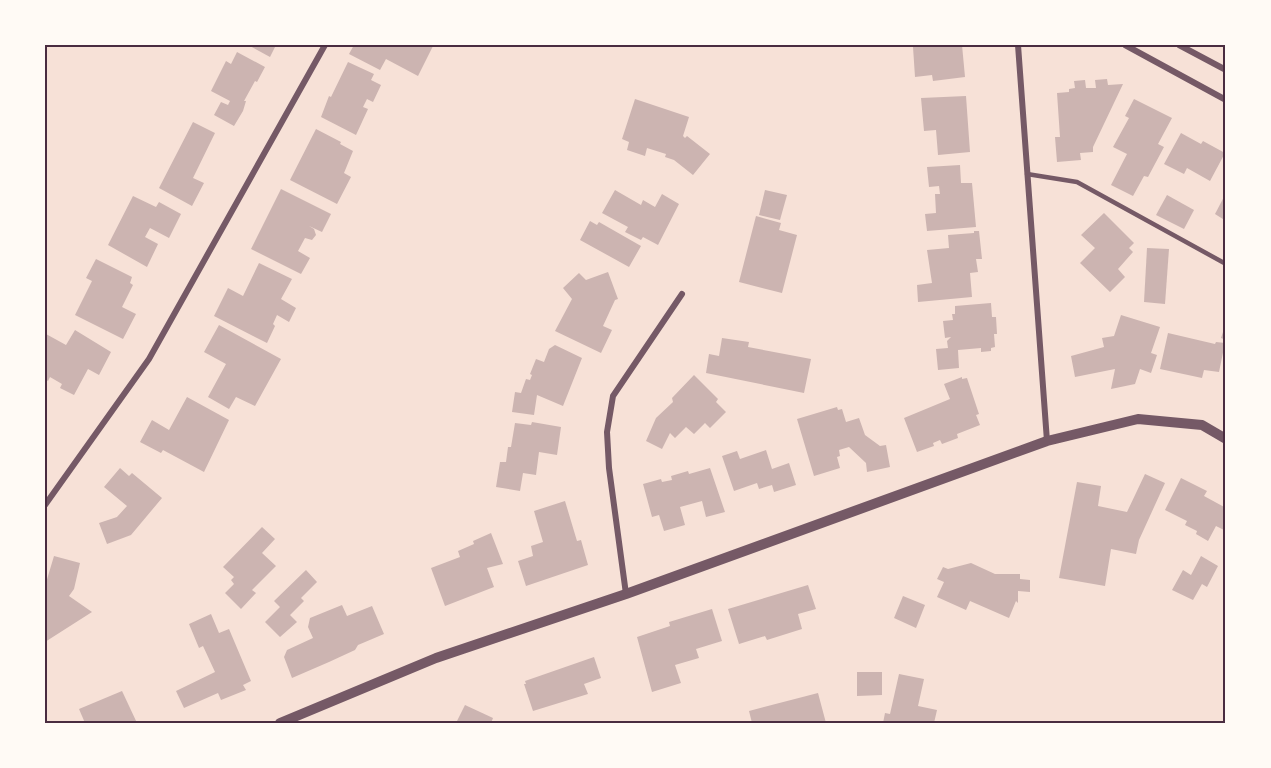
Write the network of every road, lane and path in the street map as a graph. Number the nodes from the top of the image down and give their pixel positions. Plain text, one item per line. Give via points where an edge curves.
1 (326, 45) edge
2 (1018, 45) edge
3 (1125, 45) edge
4 (1179, 45) edge
5 (1226, 70) edge
6 (1226, 100) edge
7 (1027, 174) junction
8 (1226, 264) edge
9 (682, 294) dead end
10 (1226, 439) edge
11 (1047, 441) junction
12 (45, 505) edge
13 (626, 594) junction
14 (280, 723) edge

1 - 12 street via 149,359
2 - 7 street
3 - 6 street
4 - 5 street
7 - 8 lane via 1077,182
7 - 11 street
9 - 13 street via 613,396 607,432 609,468
10 - 11 street via 1202,425 1138,419
11 - 13 street
13 - 14 street via 436,658

